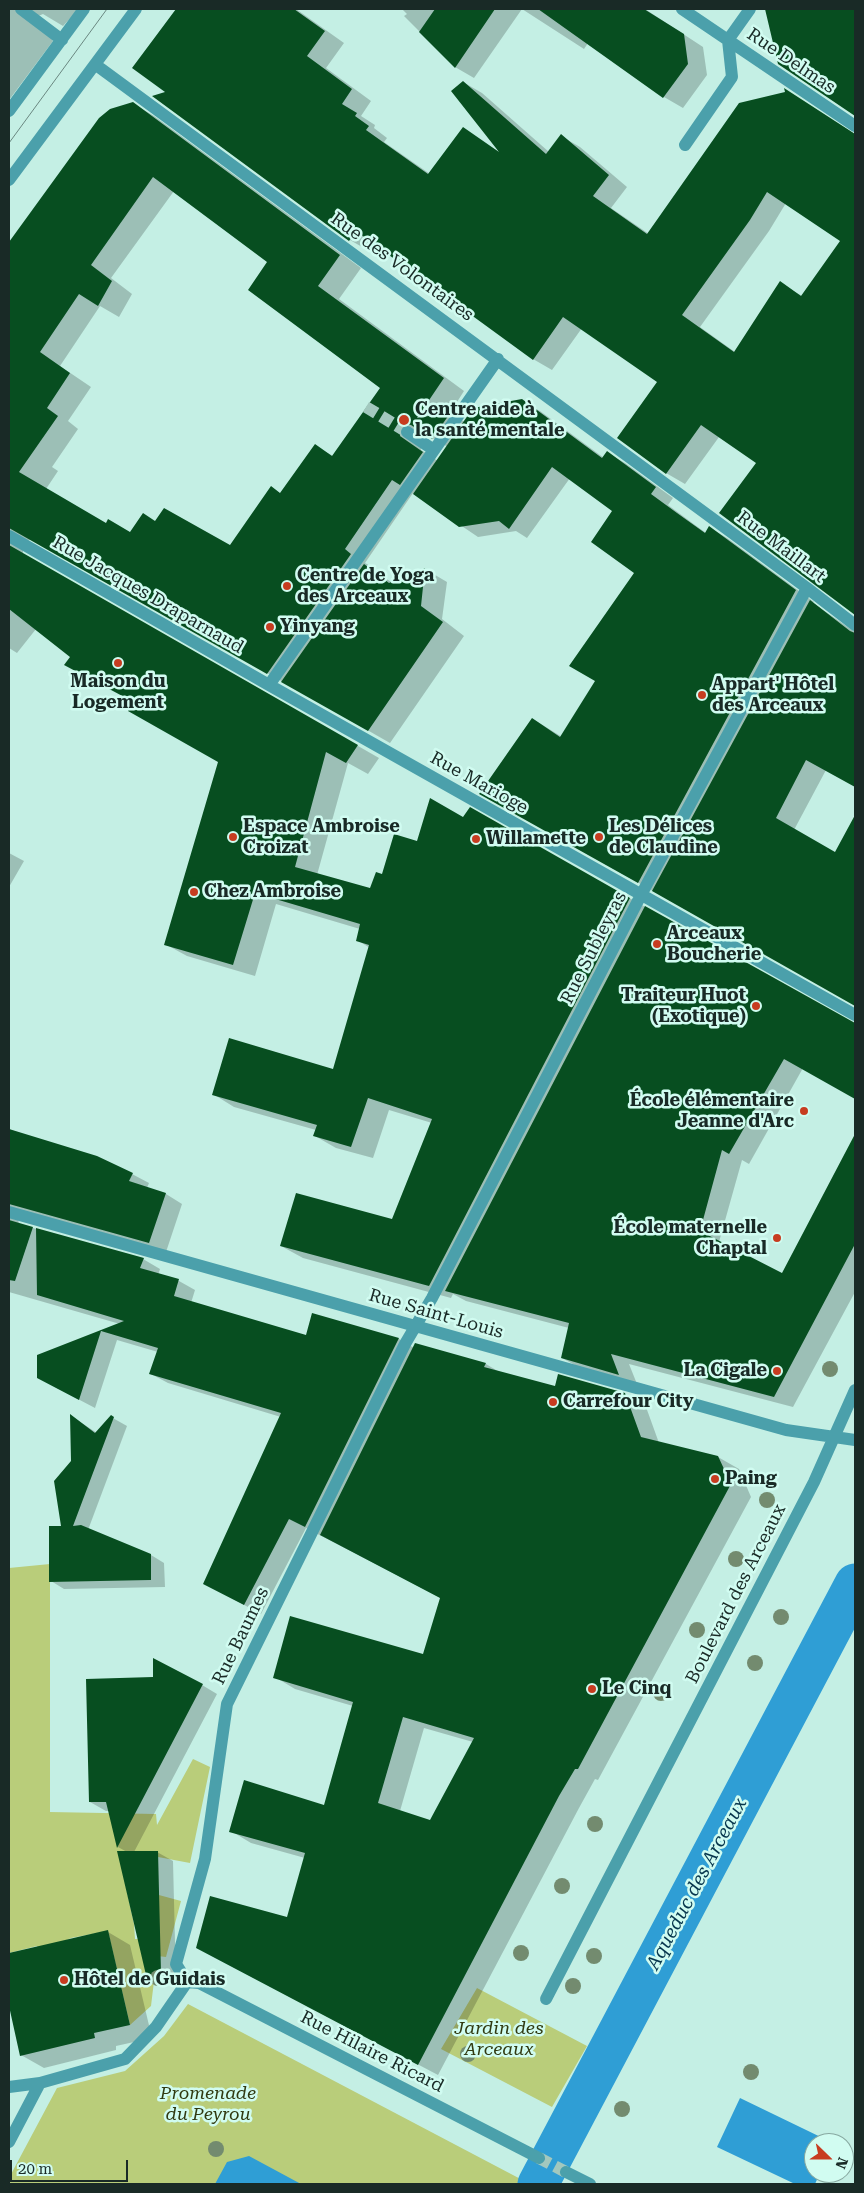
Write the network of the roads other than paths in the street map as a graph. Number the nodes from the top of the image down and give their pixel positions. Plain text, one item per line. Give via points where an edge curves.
1 (21, 9) edge
2 (84, 9) edge
3 (136, 9) edge
4 (682, 9) edge
5 (750, 9) edge
6 (62, 40) junction
7 (728, 40) junction
8 (96, 65) junction
9 (9, 111) edge
10 (855, 126) edge
11 (685, 145) dead end
12 (9, 180) edge
13 (498, 359) junction
14 (408, 432) tunnel mouth
15 (434, 450) junction
16 (686, 498) joint
17 (9, 536) edge
18 (807, 588) junction
19 (855, 625) edge
20 (270, 685) junction
21 (641, 895) junction
22 (855, 1015) edge
23 (9, 1212) edge
24 (414, 1327) junction
25 (855, 1390) edge
26 (835, 1436) junction
27 (855, 1440) edge
28 (187, 1982) junction
29 (546, 1999) dead end
30 (40, 2083) junction
31 (9, 2087) edge
32 (9, 2142) edge
33 (539, 2158) tunnel mouth
34 (566, 2172) tunnel mouth
35 (590, 2184) edge

1 - 6 street
2 - 6 street
3 - 8 street
4 - 7 street, Rue Delmas
5 - 7 street
6 - 9 street
7 - 10 street, Rue Delmas
7 - 11 street via 732,77
8 - 12 street
8 - 13 street, Rue des Volontaires
13 - 15 street
13 - 16 street, Rue des Volontaires
14 - 15 street
15 - 20 street
16 - 18 street, Rue Maillart
17 - 20 street, Rue Jacques Draparnaud
18 - 19 street, Rue Maillart
18 - 21 street, Rue Subleyras
20 - 21 street, Rue Marioge
21 - 22 street, Rue Marioge
21 - 24 street, Rue Subleyras
23 - 24 street, Rue Saint-Louis
24 - 26 street, Rue Saint-Louis via 786,1430
24 - 28 street, Rue Baumes via 228,1704 205,1859 176,1964
25 - 26 street, Boulevard des Arceaux
26 - 27 street, Rue Saint-Louis
26 - 29 street, Boulevard des Arceaux
28 - 30 street via 156,2027 125,2059
28 - 33 street, Rue Hilaire Ricard via 199,1983
30 - 31 street
30 - 32 street
34 - 35 street

